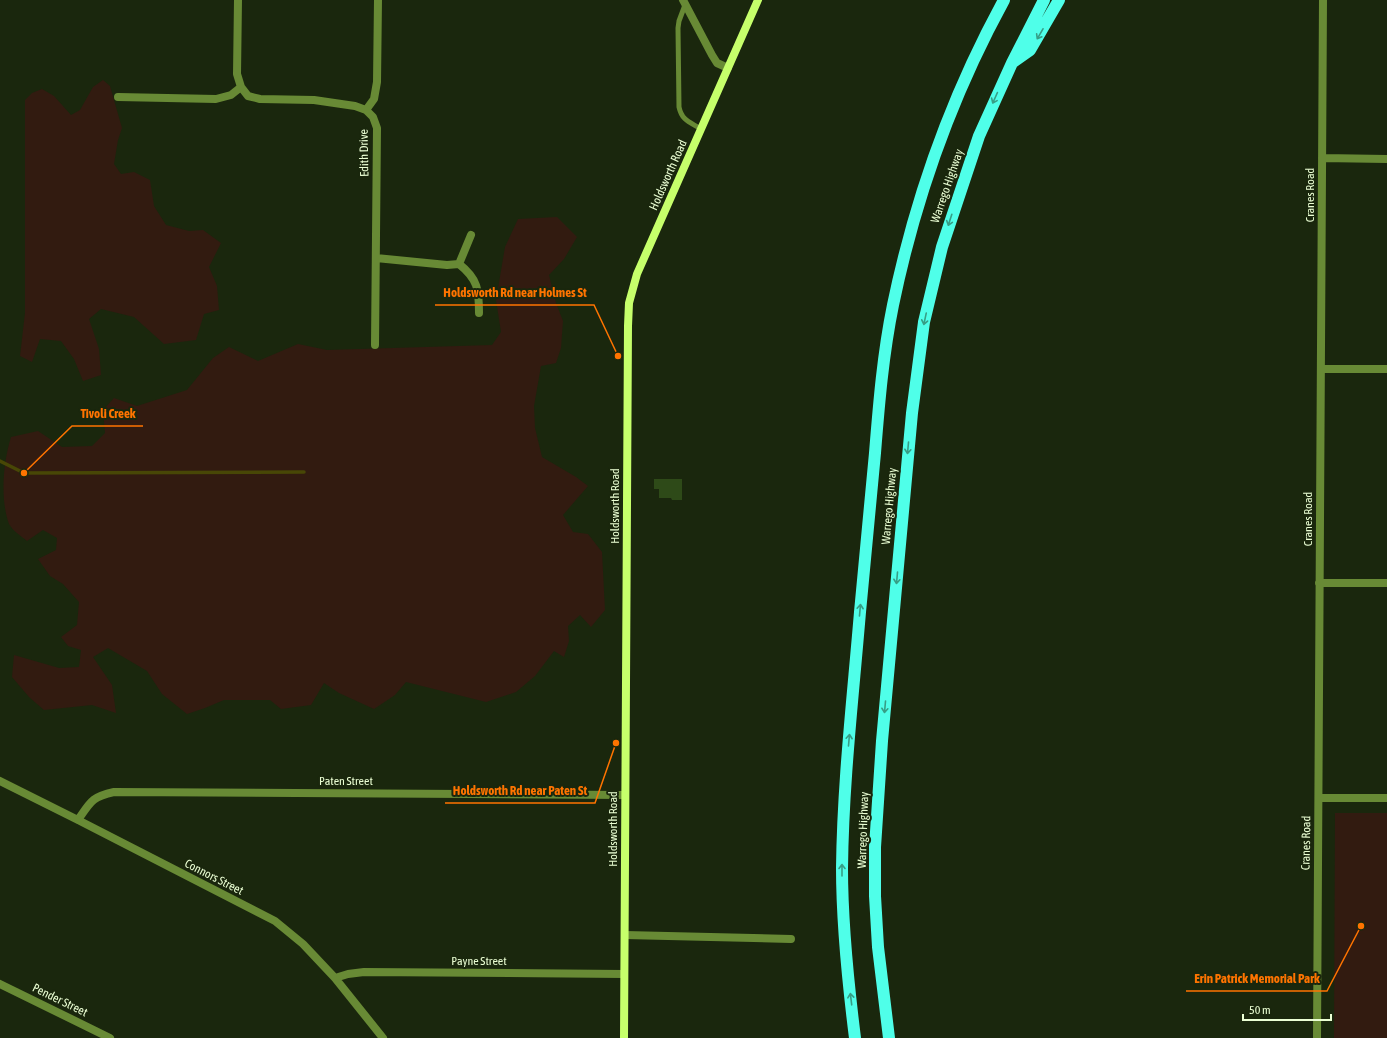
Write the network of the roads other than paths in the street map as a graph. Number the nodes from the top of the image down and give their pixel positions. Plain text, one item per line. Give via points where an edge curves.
1 (238, 0) edge
2 (378, 0) edge
3 (758, 0) edge
4 (1004, 0) edge
5 (1044, 0) edge
6 (1059, 0) edge
7 (1323, 0) edge
8 (684, 2) edge
9 (1012, 63) junction
10 (728, 68) junction
11 (241, 87) junction
12 (118, 97) dead end
13 (366, 110) junction
14 (701, 129) junction
15 (1322, 158) junction
16 (1387, 159) edge
17 (471, 235) dead end
18 (376, 258) junction
19 (459, 264) junction
20 (479, 313) dead end
21 (375, 345) dead end
22 (1321, 369) junction
23 (1387, 369) edge
24 (1319, 583) junction
25 (1387, 583) edge
26 (0, 781) edge
27 (625, 795) junction
28 (1319, 798) junction
29 (1387, 798) edge
30 (78, 820) junction
31 (625, 935) junction
32 (791, 939) dead end
33 (624, 974) junction
34 (335, 978) junction
35 (0, 984) edge
36 (110, 1038) edge
37 (383, 1038) edge
38 (624, 1038) edge
39 (855, 1038) edge
40 (889, 1038) edge
41 (1316, 1038) edge

1 - 11 street via 237,74
2 - 13 street via 377,82 374,99
3 - 10 street, Holdsworth Road
39 -> 4 highway, Warrego Highway via 844,923 844,811 859,621 885,355 893,306 920,200 951,112 971,65
5 - 9 highway, Warrego Highway
6 -> 9 highway via 1030,50
7 - 15 street, Cranes Road
8 - 10 street via 712,56 717,63
8 - 14 lane via 678,28 679,107 684,119
9 -> 40 highway, Warrego Highway via 979,136 942,247 924,322 918,363 876,832 877,933
10 - 14 street, Holdsworth Road
11 - 12 street via 231,95 216,99
11 - 13 street via 248,96 260,99 314,100
13 - 18 street, Edith Drive via 373,117 377,128
14 - 27 street, Holdsworth Road via 637,274 629,302
15 - 16 street
15 - 22 street, Cranes Road
17 - 19 street
18 - 19 street
18 - 21 street, Edith Drive
19 - 20 street via 476,283
22 - 23 street
22 - 24 street, Cranes Road
24 - 25 street
24 - 28 street, Cranes Road
26 - 30 street, Connors Street
27 - 30 street, Paten Street via 114,792 91,801
27 - 31 street, Holdsworth Road
28 - 29 street
28 - 41 street, Cranes Road
30 - 34 street, Connors Street via 275,921 304,944
31 - 32 street
31 - 33 street, Holdsworth Road
33 - 34 street, Payne Street via 364,972
33 - 38 street, Holdsworth Road
34 - 37 street, Connors Street
35 - 36 street, Pender Street

